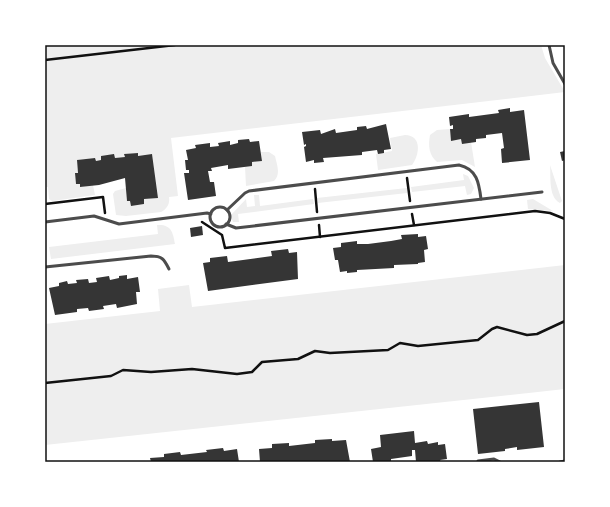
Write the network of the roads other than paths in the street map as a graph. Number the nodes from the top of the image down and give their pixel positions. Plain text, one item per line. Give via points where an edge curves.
1 (549, 45) edge
2 (565, 84) edge
3 (542, 192) dead end
4 (482, 199) junction
5 (227, 210) junction
6 (210, 214) junction
7 (45, 222) edge
8 (226, 224) junction
9 (45, 267) edge
10 (169, 269) dead end
11 (478, 461) dead end
12 (500, 462) edge
13 (560, 462) edge
14 (565, 462) edge

1 - 2 lane via 553,63
3 - 4 lane
4 - 5 lane via 475,174 459,165 250,191
4 - 8 lane via 236,228
5 - 6 lane via 219,207
5 - 8 lane via 230,218
6 - 7 lane via 118,224 94,216
6 - 8 lane via 215,225
9 - 10 lane via 158,256 164,259
11 - 12 lane via 494,458
13 - 14 lane

